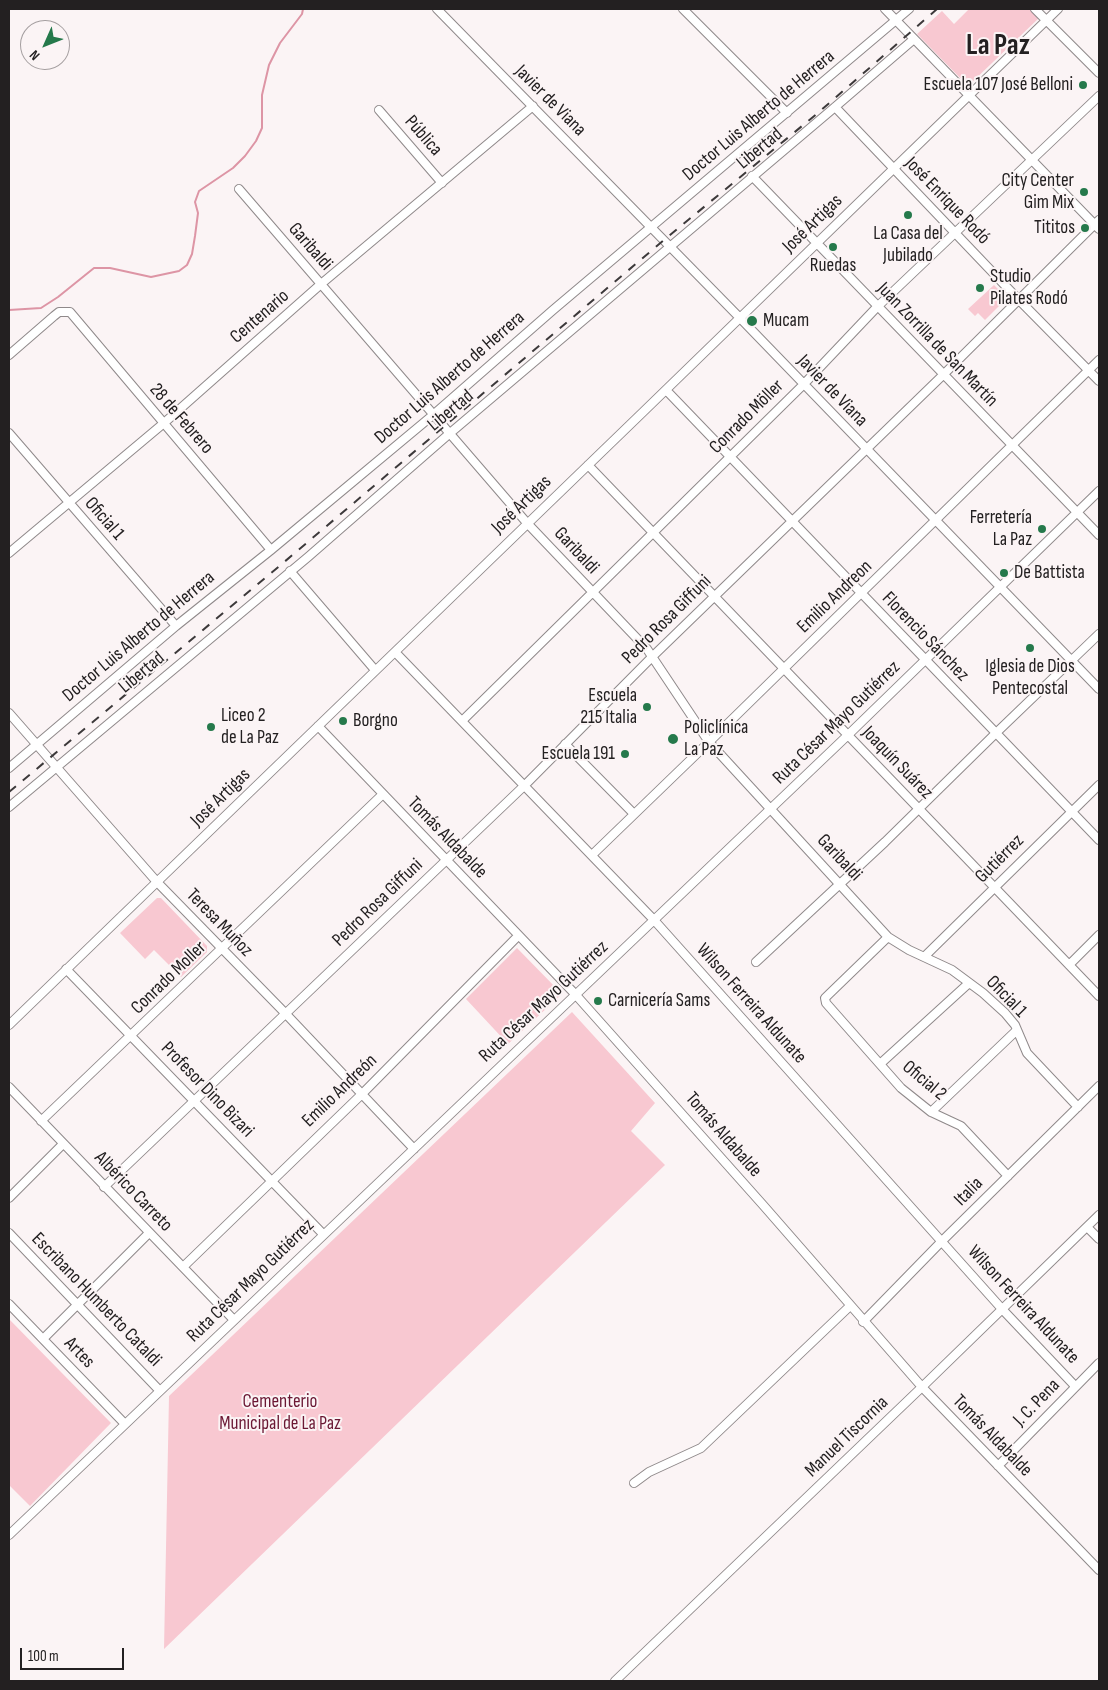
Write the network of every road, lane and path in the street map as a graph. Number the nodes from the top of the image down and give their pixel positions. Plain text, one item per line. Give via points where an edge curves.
1 (437, 9) edge
2 (683, 9) edge
3 (885, 9) edge
4 (909, 9) edge
5 (1035, 9) edge
6 (1058, 9) edge
7 (896, 20) junction
8 (1046, 20) junction
9 (914, 39) junction
10 (1099, 73) edge
11 (970, 94) junction
12 (1099, 96) edge
13 (532, 106) junction
14 (835, 107) junction
15 (379, 110) dead end
16 (787, 113) junction
17 (1033, 161) junction
18 (894, 168) junction
19 (752, 176) junction
20 (442, 183) junction
21 (239, 189) dead end
22 (1098, 224) edge
23 (652, 228) junction
24 (955, 232) junction
25 (816, 243) junction
26 (670, 248) junction
27 (321, 284) junction
28 (1019, 300) junction
29 (877, 307) junction
30 (740, 318) junction
31 (9, 355) edge
32 (1099, 360) edge
33 (1089, 370) junction
34 (943, 375) junction
35 (1099, 381) edge
36 (803, 385) junction
37 (666, 390) junction
38 (434, 416) junction
39 (164, 423) junction
40 (9, 433) edge
41 (449, 434) junction
42 (1012, 445) junction
43 (866, 449) junction
44 (730, 456) junction
45 (588, 465) junction
46 (1099, 491) edge
47 (68, 503) junction
48 (1077, 512) junction
49 (936, 521) junction
50 (792, 522) junction
51 (528, 523) junction
52 (653, 532) junction
53 (1099, 535) edge
54 (271, 550) junction
55 (9, 554) edge
56 (290, 571) junction
57 (1000, 588) junction
58 (592, 592) junction
59 (861, 594) junction
60 (714, 596) junction
61 (176, 626) junction
62 (1099, 634) edge
63 (395, 652) junction
64 (653, 656) junction
65 (925, 660) junction
66 (1071, 660) junction
67 (784, 669) junction
68 (375, 670) junction
69 (1099, 689) edge
70 (9, 712) edge
71 (462, 721) junction
72 (318, 726) junction
73 (996, 733) junction
74 (848, 736) junction
75 (709, 742) junction
76 (36, 744) junction
77 (565, 744) junction
78 (55, 767) junction
79 (9, 768) edge
80 (525, 785) junction
81 (1099, 785) edge
82 (383, 794) junction
83 (9, 807) edge
84 (771, 808) junction
85 (919, 809) junction
86 (1072, 812) junction
87 (634, 814) junction
88 (1099, 840) edge
89 (592, 855) junction
90 (446, 860) junction
91 (157, 882) junction
92 (841, 884) junction
93 (994, 888) junction
94 (654, 920) junction
95 (1099, 935) edge
96 (518, 936) junction
97 (888, 937) junction
98 (222, 950) junction
99 (924, 957) junction
100 (756, 962) dead end
101 (1069, 965) junction
102 (66, 970) junction
103 (969, 983) junction
104 (575, 994) junction
105 (1099, 996) edge
106 (285, 1013) junction
107 (9, 1025) edge
108 (1017, 1030) junction
109 (132, 1036) junction
110 (880, 1064) junction
111 (1099, 1086) edge
112 (9, 1087) edge
113 (362, 1094) junction
114 (194, 1100) junction
115 (1078, 1107) junction
116 (931, 1112) junction
117 (41, 1121) junction
118 (63, 1144) junction
119 (414, 1149) junction
120 (1008, 1176) junction
121 (272, 1180) junction
122 (104, 1187) junction
123 (9, 1198) edge
124 (1099, 1215) edge
125 (1087, 1226) junction
126 (9, 1233) edge
127 (149, 1233) junction
128 (324, 1234) junction
129 (1099, 1239) edge
130 (942, 1241) junction
131 (183, 1267) junction
132 (9, 1304) edge
133 (77, 1304) junction
134 (850, 1306) junction
135 (1002, 1309) junction
136 (234, 1320) junction
137 (863, 1322) junction
138 (43, 1339) junction
139 (1099, 1363) edge
140 (1076, 1386) junction
141 (922, 1388) junction
142 (159, 1390) junction
143 (125, 1424) junction
144 (998, 1466) junction
145 (634, 1483) dead end
146 (9, 1535) edge
147 (1099, 1570) edge
148 (616, 1681) edge

1 - 13 street, Javier de Viana
2 - 16 street
3 - 7 street
4 - 7 street, Doctor Luis Alberto de Herrera
5 - 8 street
6 - 8 street, José Artigas
7 - 9 street
7 - 16 street, Doctor Luis Alberto de Herrera
8 - 10 street
8 - 11 street, José Artigas
9 - 11 street
9 - 14 street, Libertad
11 - 17 street
11 - 18 street, José Artigas
12 - 17 street, Conrado Möller
13 - 20 street, Centenario
13 - 23 street, Javier de Viana
14 - 18 street, José Enrique Rodó
14 - 19 street, Libertad
15 - 20 street, Pública
16 - 23 street, Doctor Luis Alberto de Herrera
17 - 22 street
17 - 24 street, Conrado Möller
18 - 24 street, José Enrique Rodó
18 - 25 street, José Artigas
19 - 25 street, Juan Zorrilla de San Martín
19 - 26 street, Libertad
20 - 27 street, Centenario
21 - 27 street, Garibaldi
22 - 28 street, Pedro Rosa Giffuni
23 - 26 street, Javier de Viana
23 - 38 street, Doctor Luis Alberto de Herrera via 553,310
24 - 28 street, José Enrique Rodó
24 - 29 street, Conrado Möller
25 - 29 street, Juan Zorrilla de San Martín
25 - 30 street, José Artigas
26 - 30 street, Javier de Viana
26 - 41 street, Libertad
27 - 38 street, Garibaldi
27 - 39 street, Centenario
28 - 33 street, José Enrique Rodó
28 - 34 street, Pedro Rosa Giffuni
29 - 34 street, Juan Zorrilla de San Martín
29 - 36 street, Conrado Möller
30 - 36 street, Javier de Viana
30 - 37 street, José Artigas
31 - 39 street, 28 de Febrero via 54,316 70,312
32 - 33 street, Emilio Andreon
33 - 35 street, José Enrique Rodó
33 - 42 street, Emilio Andreon
34 - 42 street, Juan Zorrilla de San Martín
34 - 43 street, Pedro Rosa Giffuni
36 - 43 street, Javier de Viana
36 - 44 street, Conrado Möller
37 - 44 street, Florencio Sánchez
37 - 45 street, José Artigas
38 - 41 street, Garibaldi
38 - 54 street, Doctor Luis Alberto de Herrera
39 - 47 street, Centenario
39 - 54 street, 28 de Febrero
40 - 47 street, Oficial 1
41 - 51 street, Garibaldi
41 - 56 street, Libertad
42 - 48 street, Juan Zorrilla de San Martín
42 - 49 street, Emilio Andreon
43 - 49 street, Javier de Viana
43 - 50 street, Pedro Rosa Giffuni
44 - 50 street, Florencio Sánchez
44 - 52 street, Conrado Möller
45 - 51 street, José Artigas
45 - 52 street, Joaquín Suárez
46 - 48 street, Ruta César Mayo Gutiérrez
47 - 55 street, Centenario
47 - 61 street, Oficial 1
48 - 53 street, Juan Zorrilla de San Martín
48 - 57 street, Ruta César Mayo Gutiérrez
49 - 57 street, Javier de Viana
49 - 59 street, Emilio Andreon
50 - 59 street, Florencio Sánchez
50 - 60 street, Pedro Rosa Giffuni
51 - 58 street, Garibaldi
51 - 63 street, José Artigas
52 - 58 street, Conrado Möller
52 - 60 street, Joaquín Suárez
54 - 61 street, Doctor Luis Alberto de Herrera
56 - 68 street
56 - 78 street, Libertad
57 - 65 street, Ruta César Mayo Gutiérrez
57 - 66 street, Javier de Viana
58 - 64 street, Garibaldi
58 - 71 street, Conrado Möller
59 - 65 street, Florencio Sánchez
59 - 67 street, Emilio Andreon
60 - 64 street, Pedro Rosa Giffuni
60 - 67 street, Joaquín Suárez
61 - 76 street, Doctor Luis Alberto de Herrera
62 - 66 street
63 - 68 street, José Artigas
63 - 71 street, Wilson Ferreira Aldunate
64 - 75 street, Garibaldi
64 - 77 street, Pedro Rosa Giffuni
65 - 73 street, Florencio Sánchez
65 - 74 street, Ruta César Mayo Gutiérrez
66 - 69 street, Javier de Viana
66 - 73 street
67 - 74 street, Joaquín Suárez
67 - 75 street, Emilio Andreon
68 - 72 street, José Artigas
70 - 76 street, Teresa Muñoz
71 - 80 street, Wilson Ferreira Aldunate
72 - 82 street, Tomás Aldabalde
72 - 91 street, José Artigas
73 - 85 street
73 - 86 street, Florencio Sánchez
74 - 84 street, Ruta César Mayo Gutiérrez
74 - 85 street, Joaquín Suárez
75 - 84 street, Garibaldi
75 - 87 street, Emilio Andreon
76 - 78 street, Teresa Muñoz
76 - 79 street, Doctor Luis Alberto de Herrera
77 - 80 street, Pedro Rosa Giffuni
77 - 87 street
78 - 83 street, Libertad
78 - 91 street, Teresa Muñoz
80 - 89 street, Wilson Ferreira Aldunate
80 - 90 street, Pedro Rosa Giffuni
81 - 86 street, Gutiérrez
82 - 90 street, Tomás Aldabalde
82 - 98 street, Conrado Moller
84 - 92 street, Garibaldi
84 - 94 street, Ruta César Mayo Gutiérrez
85 - 92 street
85 - 93 street, Joaquín Suárez
86 - 88 street, Florencio Sánchez
86 - 93 street, Gutiérrez
87 - 89 street, Emilio Andreon
89 - 94 street, Wilson Ferreira Aldunate
90 - 96 street, Tomás Aldabalde
90 - 106 street, Pedro Rosa Giffuni
91 - 98 street, Teresa Muñoz
91 - 102 street, José Artigas
92 - 97 street, Garibaldi
92 - 100 street
93 - 99 street, Gutiérrez
93 - 101 street, Joaquín Suárez
94 - 104 street, Ruta César Mayo Gutiérrez
94 - 130 street, Wilson Ferreira Aldunate
95 - 101 street
96 - 104 street, Tomás Aldabalde
96 - 113 street, Emilio Andreón
97 - 99 street, Oficial 1
97 - 110 street, Oficial 2 via 825,998
98 - 106 street, Teresa Muñoz
98 - 109 street, Conrado Moller
99 - 103 street, Oficial 1 via 952,970
101 - 105 street, Joaquín Suárez
102 - 107 street, José Artigas
102 - 109 street, Profesor Dino Bizari
103 - 108 street, Oficial 1 via 1005,1013
103 - 110 street
104 - 119 street, Ruta César Mayo Gutiérrez
104 - 134 street, Tomás Aldabalde
106 - 113 street, Teresa Muñoz
106 - 114 street, Pedro Rosa Giffuni
108 - 115 street, Oficial 1 via 1027,1053
108 - 116 street
109 - 114 street, Profesor Dino Bizari
109 - 117 street, Conrado Moller
110 - 116 street, Oficial 2 via 901,1088
111 - 115 street, Italia
112 - 117 street, Albérico Carreto
113 - 119 street, Teresa Muñoz
113 - 121 street, Emilio Andreón
114 - 121 street, Profesor Dino Bizari
114 - 122 street, Pedro Rosa Giffuni
115 - 120 street, Italia
116 - 120 street, Oficial 2 via 960,1126
117 - 118 street, Albérico Carreto
118 - 122 street, Albérico Carreto
118 - 123 street
119 - 128 street, Ruta César Mayo Gutiérrez
120 - 130 street, Italia
121 - 128 street, Profesor Dino Bizari
121 - 131 street, Emilio Andreón
122 - 127 street, Albérico Carreto
124 - 125 street, Manuel Tiscornia
125 - 129 street
125 - 135 street, Manuel Tiscornia
126 - 133 street, Escribano Humberto Cataldi
127 - 131 street, Albérico Carreto
127 - 133 street
128 - 136 street, Ruta César Mayo Gutiérrez
130 - 135 street, Wilson Ferreira Aldunate
130 - 137 street, Italia
131 - 136 street, Albérico Carreto
132 - 138 street, Artes
133 - 138 street
133 - 142 street, Escribano Humberto Cataldi
134 - 137 street, Tomás Aldabalde
134 - 145 street via 701,1448 649,1472
135 - 140 street, Wilson Ferreira Aldunate
135 - 141 street, Manuel Tiscornia
136 - 142 street, Ruta César Mayo Gutiérrez
137 - 141 street, Tomás Aldabalde
138 - 143 street, Artes
139 - 140 street, J. C. Pena
140 - 144 street, J. C. Pena
141 - 144 street, Tomás Aldabalde
141 - 148 street, Manuel Tiscornia
142 - 143 street, Ruta César Mayo Gutiérrez
143 - 146 street, Ruta César Mayo Gutiérrez
144 - 147 street, Tomás Aldabalde

